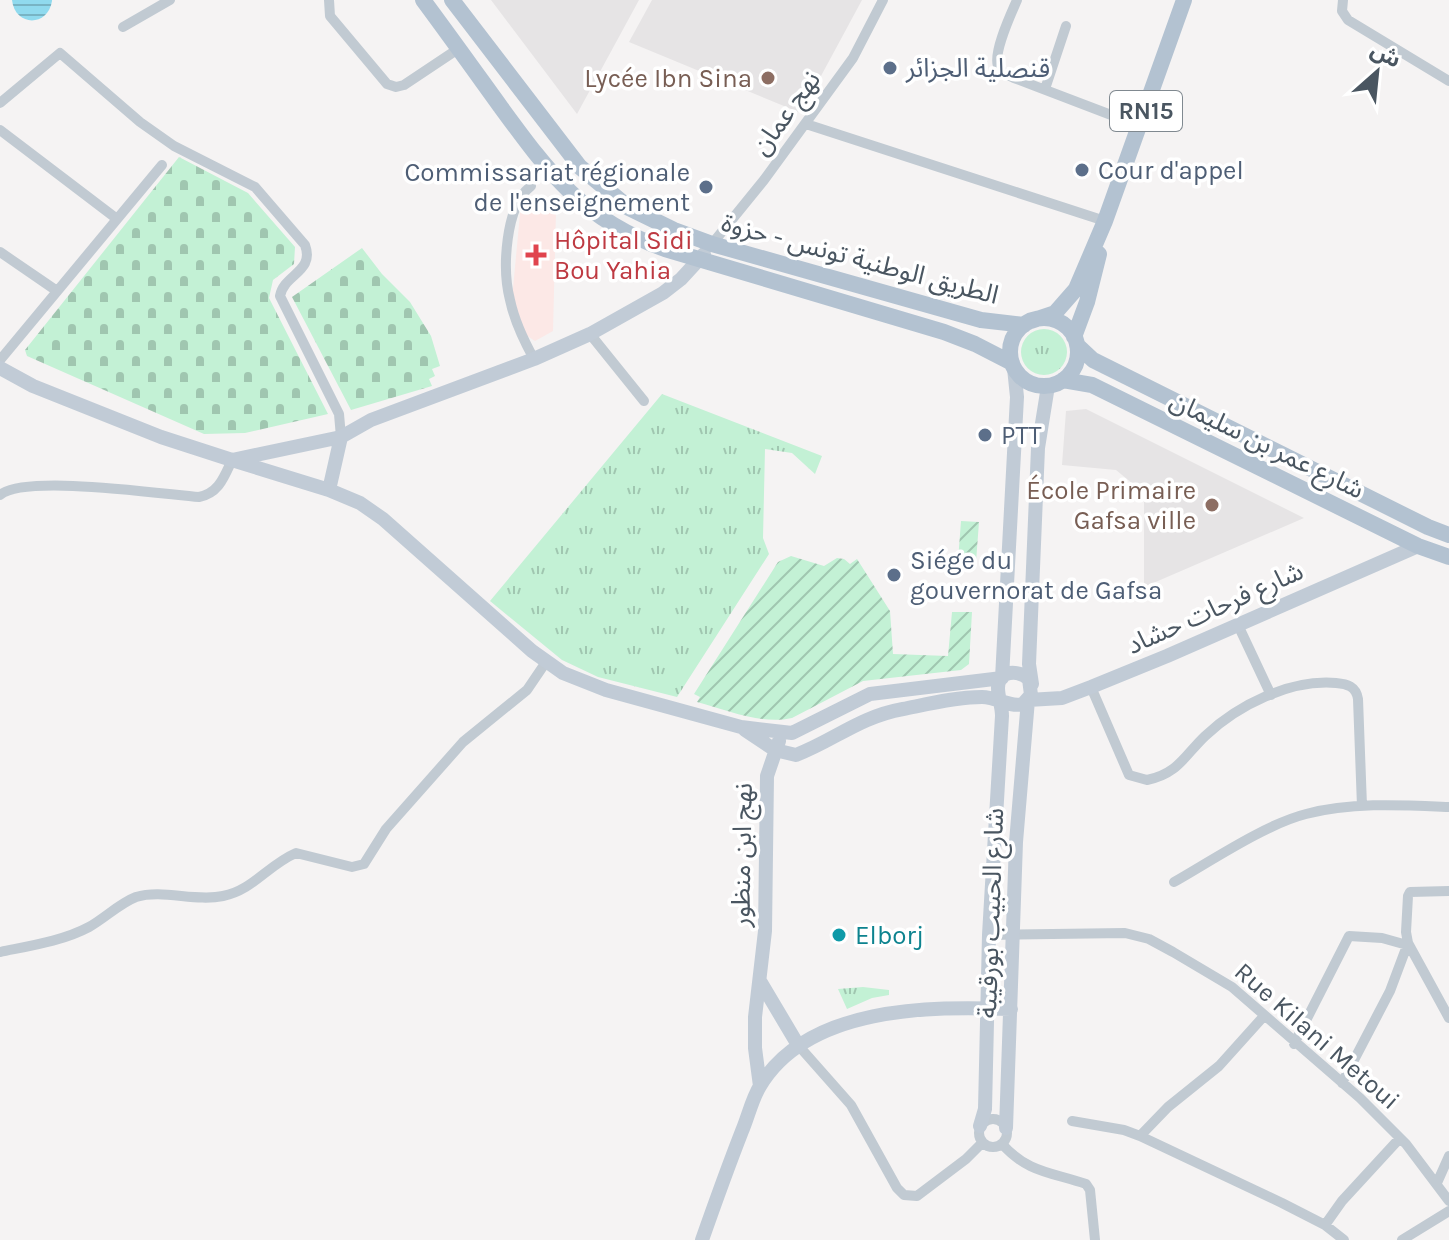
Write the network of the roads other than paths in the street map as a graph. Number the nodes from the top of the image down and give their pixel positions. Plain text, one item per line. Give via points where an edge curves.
1 (170, 0) edge
2 (329, 0) edge
3 (423, 0) edge
4 (452, 0) edge
5 (883, 0) edge
6 (1017, 0) edge
7 (1184, 0) edge
8 (1343, 0) edge
9 (1066, 26) dead end
10 (123, 27) dead end
11 (458, 49) junction
12 (1449, 81) edge
13 (1045, 89) junction
14 (0, 103) edge
15 (806, 124) junction
16 (1140, 126) junction
17 (0, 130) edge
18 (162, 165) dead end
19 (531, 186) dead end
20 (117, 219) junction
21 (1105, 221) junction
22 (712, 244) junction
23 (0, 252) edge
24 (699, 260) junction
25 (57, 291) junction
26 (1027, 323) junction
27 (590, 334) junction
28 (1075, 341) junction
29 (534, 359) junction
30 (0, 360) edge
31 (1013, 365) junction
32 (0, 368) edge
33 (1056, 383) junction
34 (644, 401) dead end
35 (341, 437) junction
36 (232, 460) junction
37 (329, 490) junction
38 (0, 495) edge
39 (1449, 535) edge
40 (1009, 537) junction
41 (1034, 538) junction
42 (1418, 546) junction
43 (1449, 557) edge
44 (1004, 606) junction
45 (1031, 607) junction
46 (1238, 625) junction
47 (546, 662) junction
48 (1002, 678) junction
49 (1032, 684) junction
50 (1091, 687) junction
51 (1271, 695) junction
52 (1002, 699) junction
53 (1028, 700) junction
54 (741, 727) junction
55 (782, 733) junction
56 (775, 750) junction
57 (1362, 806) junction
58 (1449, 807) edge
59 (1174, 882) dead end
60 (1449, 891) edge
61 (989, 935) junction
62 (1014, 936) junction
63 (1407, 944) junction
64 (0, 952) edge
65 (760, 981) junction
66 (986, 1008) junction
67 (1011, 1009) junction
68 (1264, 1016) junction
69 (1449, 1018) edge
70 (1294, 1044) junction
71 (798, 1045) junction
72 (1342, 1083) junction
73 (760, 1086) junction
74 (1072, 1121) dead end
75 (980, 1126) junction
76 (1006, 1128) junction
77 (1140, 1136) junction
78 (1400, 1138) junction
79 (982, 1143) junction
80 (1002, 1144) junction
81 (1449, 1156) edge
82 (1437, 1183) junction
83 (1449, 1201) edge
84 (1449, 1211) edge
85 (1325, 1225) junction
86 (702, 1240) edge
87 (1095, 1240) edge
88 (1344, 1240) edge
89 (1402, 1240) edge

1 - 10 street
2 - 11 street via 330,16 387,84 404,85
3 - 11 main road, الطريق الوطنية تونس - حزوة
4 - 22 main road, الطريق الوطنية تونس - حزوة via 594,181 646,218
5 - 15 street, نهج عمان via 865,39
6 - 13 street via 999,47 999,68
7 - 16 main road, RN15
8 - 12 street via 1348,20
9 - 13 street
11 - 24 main road, الطريق الوطنية تونس - حزوة via 534,152 583,205 635,239
13 - 16 street
14 - 35 street via 60,53 174,146 255,187 308,251 306,265 283,286 280,296 339,414
15 - 21 street
15 - 22 street, نهج عمان
16 - 21 main road, RN15
17 - 20 street
18 - 20 street
19 - 29 street via 516,204 506,269 509,299
20 - 25 street
21 - 26 main road, RN15 via 1071,297 1055,313
21 - 28 main road, RN15
22 - 24 street
22 - 26 main road, الطريق الوطنية تونس - حزوة via 981,320
23 - 25 street
24 - 27 street via 663,293
24 - 31 main road, الطريق الوطنية تونس - حزوة via 944,332
25 - 30 street
26 - 28 main road via 1056,321
26 - 31 main road via 1010,346
27 - 29 street
27 - 34 street
28 - 33 main road via 1075,365
28 - 39 main road, شارع عمر بن سليمان via 1093,360
29 - 35 street via 371,420
31 - 33 main road via 1028,382
31 - 40 street via 1017,397
32 - 36 street via 146,432
33 - 41 street via 1038,448
33 - 42 main road, شارع عمر بن سليمان via 1092,385
35 - 36 street
35 - 37 street
36 - 37 street
36 - 38 street via 215,491 199,497 81,486 13,488
37 - 47 street via 383,519
40 - 41 street
40 - 44 street
41 - 45 street
42 - 43 main road, شارع عمر بن سليمان
42 - 46 street, شارع فرحات حشاد
44 - 45 street
44 - 48 street
45 - 49 street
46 - 50 street, شارع فرحات حشاد
46 - 51 street
47 - 54 street via 606,690
47 - 64 street via 527,690 463,742 360,866 296,853 237,892 135,898 86,929
48 - 49 street via 1016,671
48 - 52 street
48 - 55 street via 870,694 792,733
49 - 53 street
50 - 51 street via 1129,775 1143,780 1180,765 1223,720
50 - 53 street, شارع فرحات حشاد via 1062,698
51 - 57 street via 1322,683 1340,683 1357,691
52 - 53 street via 1012,705
52 - 56 street via 981,697 901,709 860,721 796,755
52 - 61 street, شارع الحبيب بورقيبة
53 - 62 street, شارع الحبيب بورقيبة
54 - 55 street
54 - 56 street
55 - 56 street, نهج ابن منظور
56 - 65 street, نهج ابن منظور via 767,776 768,872
57 - 58 street
57 - 59 street via 1285,821
60 - 63 street via 1410,892
61 - 62 street, Rue Kilani Metoui
61 - 66 street, شارع الحبيب بورقيبة
62 - 67 street, شارع الحبيب بورقيبة
62 - 68 street, Rue Kilani Metoui via 1125,933 1149,939 1232,987
63 - 69 street
63 - 70 street via 1349,936
63 - 72 street via 1390,991
65 - 71 street
65 - 73 street, نهج ابن منظور via 755,1017
66 - 67 street
66 - 71 street via 889,1013
66 - 75 street, شارع الحبيب بورقيبة via 985,1109
67 - 76 street, شارع الحبيب بورقيبة
68 - 70 street, Rue Kilani Metoui
68 - 77 street via 1219,1066
70 - 72 street, Rue Kilani Metoui
71 - 73 street
71 - 79 street via 851,1105 904,1195 917,1196
72 - 78 street, Rue Kilani Metoui
73 - 86 street
74 - 77 street
75 - 76 street via 996,1119
75 - 79 street
76 - 80 street
77 - 85 street
78 - 82 street, Rue Kilani Metoui
78 - 85 street
79 - 80 street
80 - 87 street via 1032,1168 1086,1184
81 - 82 street
82 - 83 street, Rue Kilani Metoui
84 - 89 street
85 - 88 street

